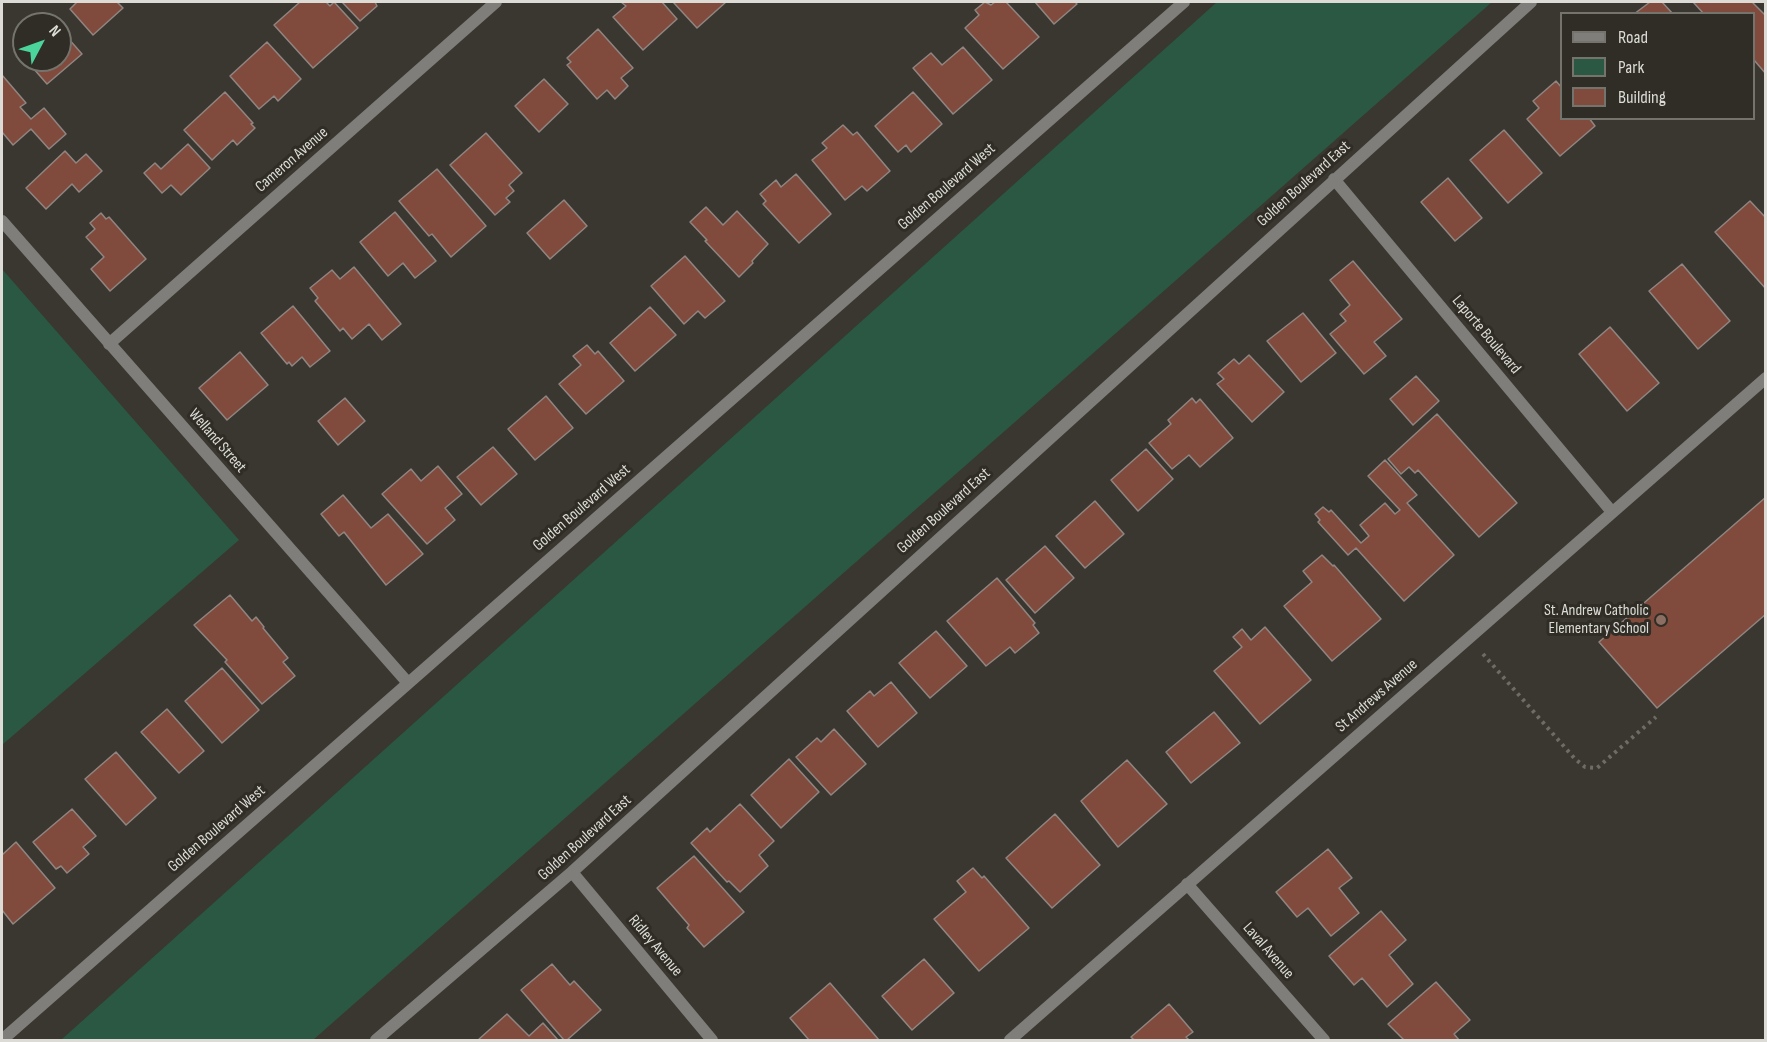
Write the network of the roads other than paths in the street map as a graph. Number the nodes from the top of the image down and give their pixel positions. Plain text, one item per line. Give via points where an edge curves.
1 (496, 2) edge
2 (1184, 2) edge
3 (1530, 2) edge
4 (1334, 179) junction
5 (2, 221) edge
6 (109, 344) junction
7 (1766, 378) edge
8 (1612, 512) junction
9 (408, 683) junction
10 (572, 872) junction
11 (1187, 884) junction
12 (2, 1041) edge
13 (376, 1041) edge
14 (712, 1041) edge
15 (1010, 1041) edge
16 (1324, 1041) edge

1 - 6 street, Cameron Avenue
2 - 9 street, Golden Boulevard West
3 - 4 street, Golden Boulevard East
4 - 8 street, Laporte Boulevard
4 - 10 street, Golden Boulevard East
5 - 6 street, Welland Street
6 - 9 street, Welland Street
7 - 8 street, St Andrews Avenue
8 - 11 street, St Andrews Avenue
9 - 12 street, Golden Boulevard West
10 - 13 street, Golden Boulevard East
10 - 14 street, Ridley Avenue
11 - 15 street, St Andrews Avenue
11 - 16 street, Laval Avenue

